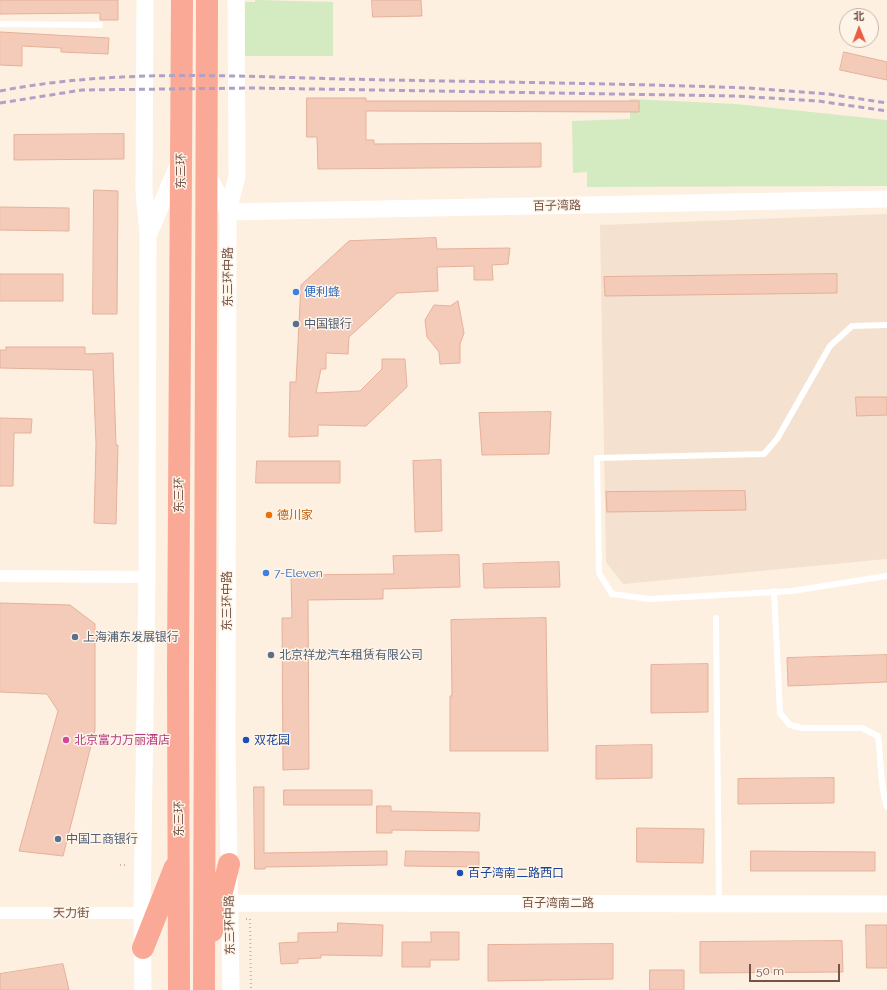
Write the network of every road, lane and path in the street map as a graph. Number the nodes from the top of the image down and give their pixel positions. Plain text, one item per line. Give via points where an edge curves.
1 (145, 0) edge
2 (171, 0) edge
3 (236, 0) edge
4 (205, 5) edge
5 (180, 8) edge
6 (0, 24) edge
7 (100, 25) dead end
8 (178, 166) junction
9 (202, 166) junction
10 (887, 199) edge
11 (228, 212) junction
12 (148, 236) junction
13 (887, 325) edge
14 (0, 576) edge
15 (887, 576) edge
16 (147, 577) junction
17 (774, 592) junction
18 (716, 618) dead end
19 (887, 807) edge
20 (179, 857) junction
21 (229, 864) junction
22 (230, 903) junction
23 (719, 903) junction
24 (887, 904) edge
25 (0, 913) edge
26 (142, 913) junction
27 (250, 919) dead end
28 (143, 948) junction
29 (204, 961) junction
30 (144, 990) edge
31 (179, 990) edge
32 (204, 990) edge
33 (231, 990) edge
34 (250, 990) edge

1 - 12 street via 144,191
2 - 5 street
3 - 11 street, 东三环中路 via 237,176
4 - 5 street
4 - 9 street, 东三环中路
4 - 29 highway, 东三环
5 - 8 street
5 - 20 highway, 东三环
6 - 7 lane
8 - 9 street
8 - 12 street
9 - 11 street, 东三环中路
10 - 11 street, 百子湾路
11 - 21 street, 东三环中路
12 - 16 street
13 - 17 lane via 852,326 830,346 777,439 764,454 596,458 599,573 612,594 650,599
14 - 16 street
15 - 17 lane
16 - 26 street
17 - 19 lane via 780,713 790,725 802,728 862,728 878,736 882,765 882,796
18 - 23 lane
20 - 28 highway
20 - 31 highway, 东三环
21 - 22 street, 东三环中路
21 - 29 highway
22 - 23 street, 百子湾南二路
22 - 33 street, 东三环中路
23 - 24 street, 百子湾南二路
25 - 26 street, 天力街
26 - 28 street
27 - 34 path
28 - 30 street
29 - 32 highway, 东三环

